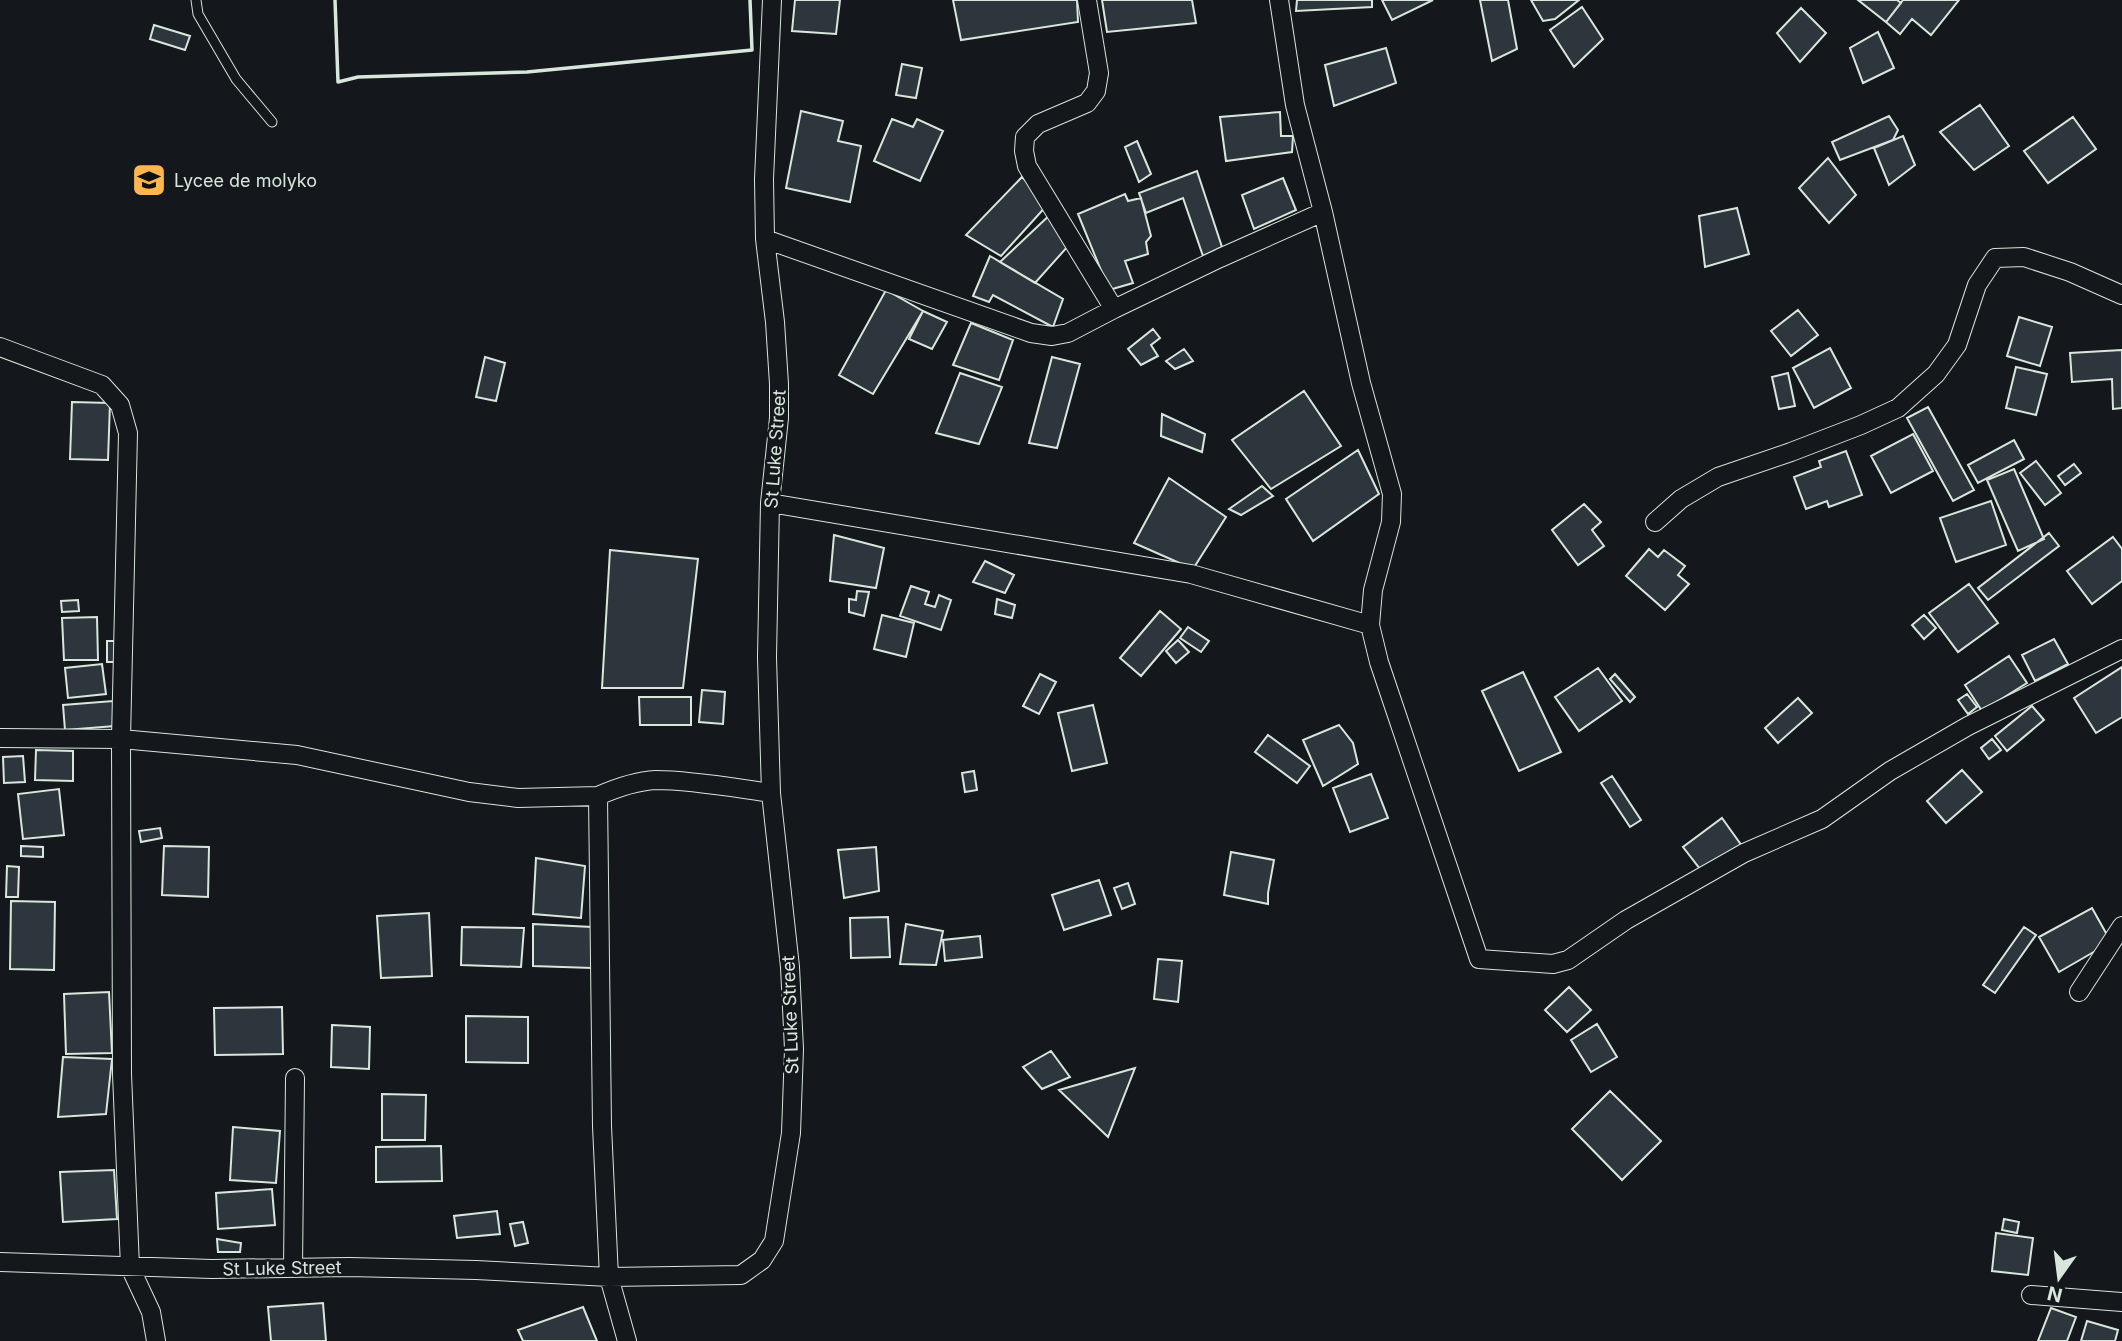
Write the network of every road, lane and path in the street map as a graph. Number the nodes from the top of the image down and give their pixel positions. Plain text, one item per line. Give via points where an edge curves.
1 (196, 0) edge
2 (772, 0) edge
3 (1087, 0) edge
4 (1279, 0) edge
5 (272, 122) dead end
6 (1323, 212) junction
7 (765, 239) junction
8 (2122, 295) edge
9 (1114, 309) junction
10 (0, 347) edge
11 (770, 503) junction
12 (1655, 522) dead end
13 (1370, 625) junction
14 (2122, 649) edge
15 (0, 738) edge
16 (121, 739) junction
17 (771, 793) junction
18 (598, 796) junction
19 (2122, 926) edge
20 (2079, 992) dead end
21 (295, 1078) dead end
22 (0, 1262) edge
23 (130, 1267) junction
24 (293, 1268) junction
25 (609, 1277) junction
26 (2031, 1295) dead end
27 (2122, 1302) edge
28 (156, 1341) edge
29 (628, 1341) edge

1 - 5 lane via 198,14 236,79
2 - 7 street, St Luke Street
3 - 9 street via 1099,73 1096,91 1087,103 1038,124 1025,137 1024,151 1027,166
4 - 6 street via 1295,105
6 - 9 street
6 - 13 street via 1361,383 1392,494 1391,522 1373,590
7 - 9 street via 1052,337
7 - 11 street, St Luke Street via 779,384
8 - 12 street via 2024,257 1995,258 1978,285 1958,345 1936,374 1898,408 1718,477 1681,499
10 - 16 street via 102,385 120,405 128,433
11 - 13 street via 1191,574
11 - 17 street, St Luke Street via 767,657
13 - 14 street via 1479,959 1553,964 1568,960 1626,920 1744,853 1822,819 1968,726
15 - 16 street
16 - 18 street via 297,755 518,798
16 - 23 street via 122,1074
17 - 18 street via 655,780 620,786
17 - 25 street, St Luke Street via 794,1049 792,1133 774,1241 762,1260 741,1275
18 - 25 street
19 - 20 street
21 - 24 street
22 - 23 street, St Luke Street
23 - 24 street, St Luke Street
23 - 28 street via 151,1312
24 - 25 street, St Luke Street
25 - 29 street
26 - 27 street

